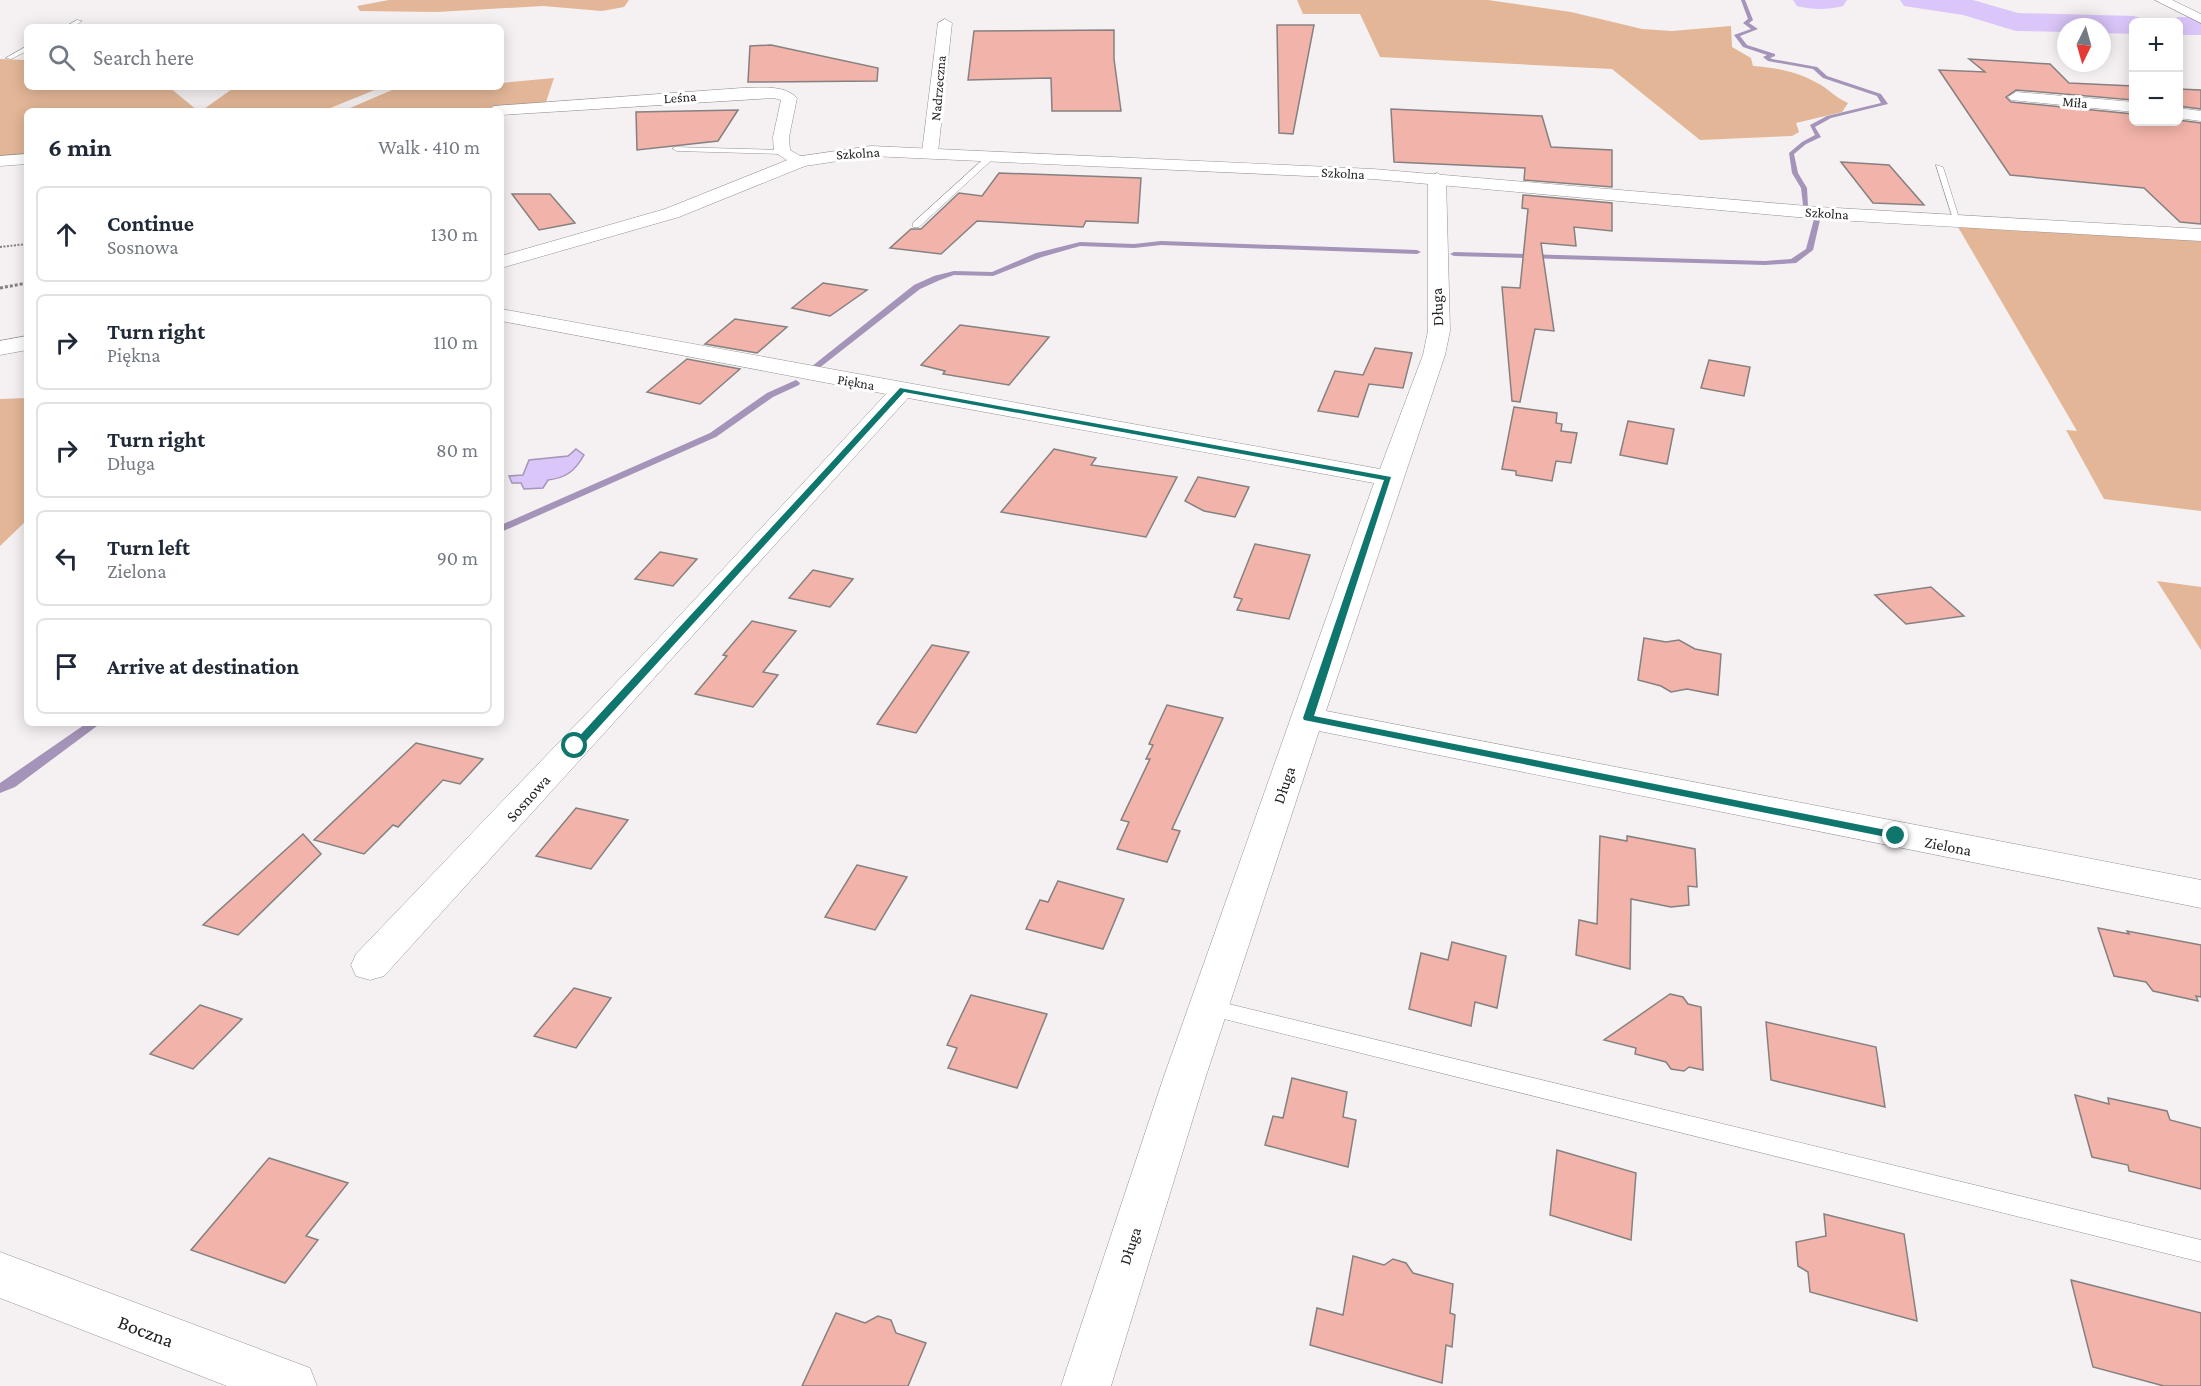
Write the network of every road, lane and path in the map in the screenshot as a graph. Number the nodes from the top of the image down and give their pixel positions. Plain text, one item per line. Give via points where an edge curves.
1 (2162, 0) edge
2 (2198, 18) edge
3 (79, 21) dead end
4 (945, 23) dead end
5 (74, 24) edge
6 (24, 50) edge
7 (9, 58) dead end
8 (2016, 97) dead end
9 (2129, 107) edge
10 (504, 110) edge
11 (2183, 114) edge
12 (2201, 116) edge
13 (677, 149) dead end
14 (782, 152) junction
15 (930, 152) junction
16 (992, 156) junction
17 (24, 159) edge
18 (0, 161) edge
19 (801, 161) junction
20 (1940, 167) dead end
21 (1437, 178) junction
22 (1958, 222) junction
23 (916, 225) dead end
24 (2201, 235) edge
25 (24, 244) edge
26 (0, 247) edge
27 (504, 261) edge
28 (24, 284) edge
29 (0, 288) edge
30 (504, 316) edge
31 (24, 344) edge
32 (0, 348) edge
33 (903, 390) junction
34 (1389, 478) junction
35 (1308, 718) junction
36 (2201, 894) edge
37 (370, 965) dead end
38 (1208, 1007) junction
39 (2201, 1251) edge
40 (0, 1275) edge
41 (292, 1386) edge
42 (1086, 1386) edge

1 - 2 street
3 - 5 lane
4 - 15 street, Nadrzeczna
6 - 7 lane
8 - 9 street, Miła
10 - 14 street, Leśna via 776,93 789,98
11 - 12 street
13 - 14 lane
14 - 19 street
15 - 16 street, Szkolna
15 - 19 street, Szkolna via 864,152
16 - 21 street, Szkolna
16 - 23 lane
17 - 18 street
19 - 27 street, Szkolna via 672,213
20 - 22 lane
21 - 22 street, Szkolna
21 - 34 street, Długa via 1439,331
22 - 24 street, Szkolna
25 - 26 path
28 - 29 path
30 - 33 street, Piękna
31 - 32 street
33 - 34 street, Piękna
33 - 37 street, Sosnowa via 669,647
34 - 35 street, Długa
35 - 36 street, Zielona
35 - 38 street, Długa
38 - 39 lane
38 - 42 street, Długa
40 - 41 street, Boczna

